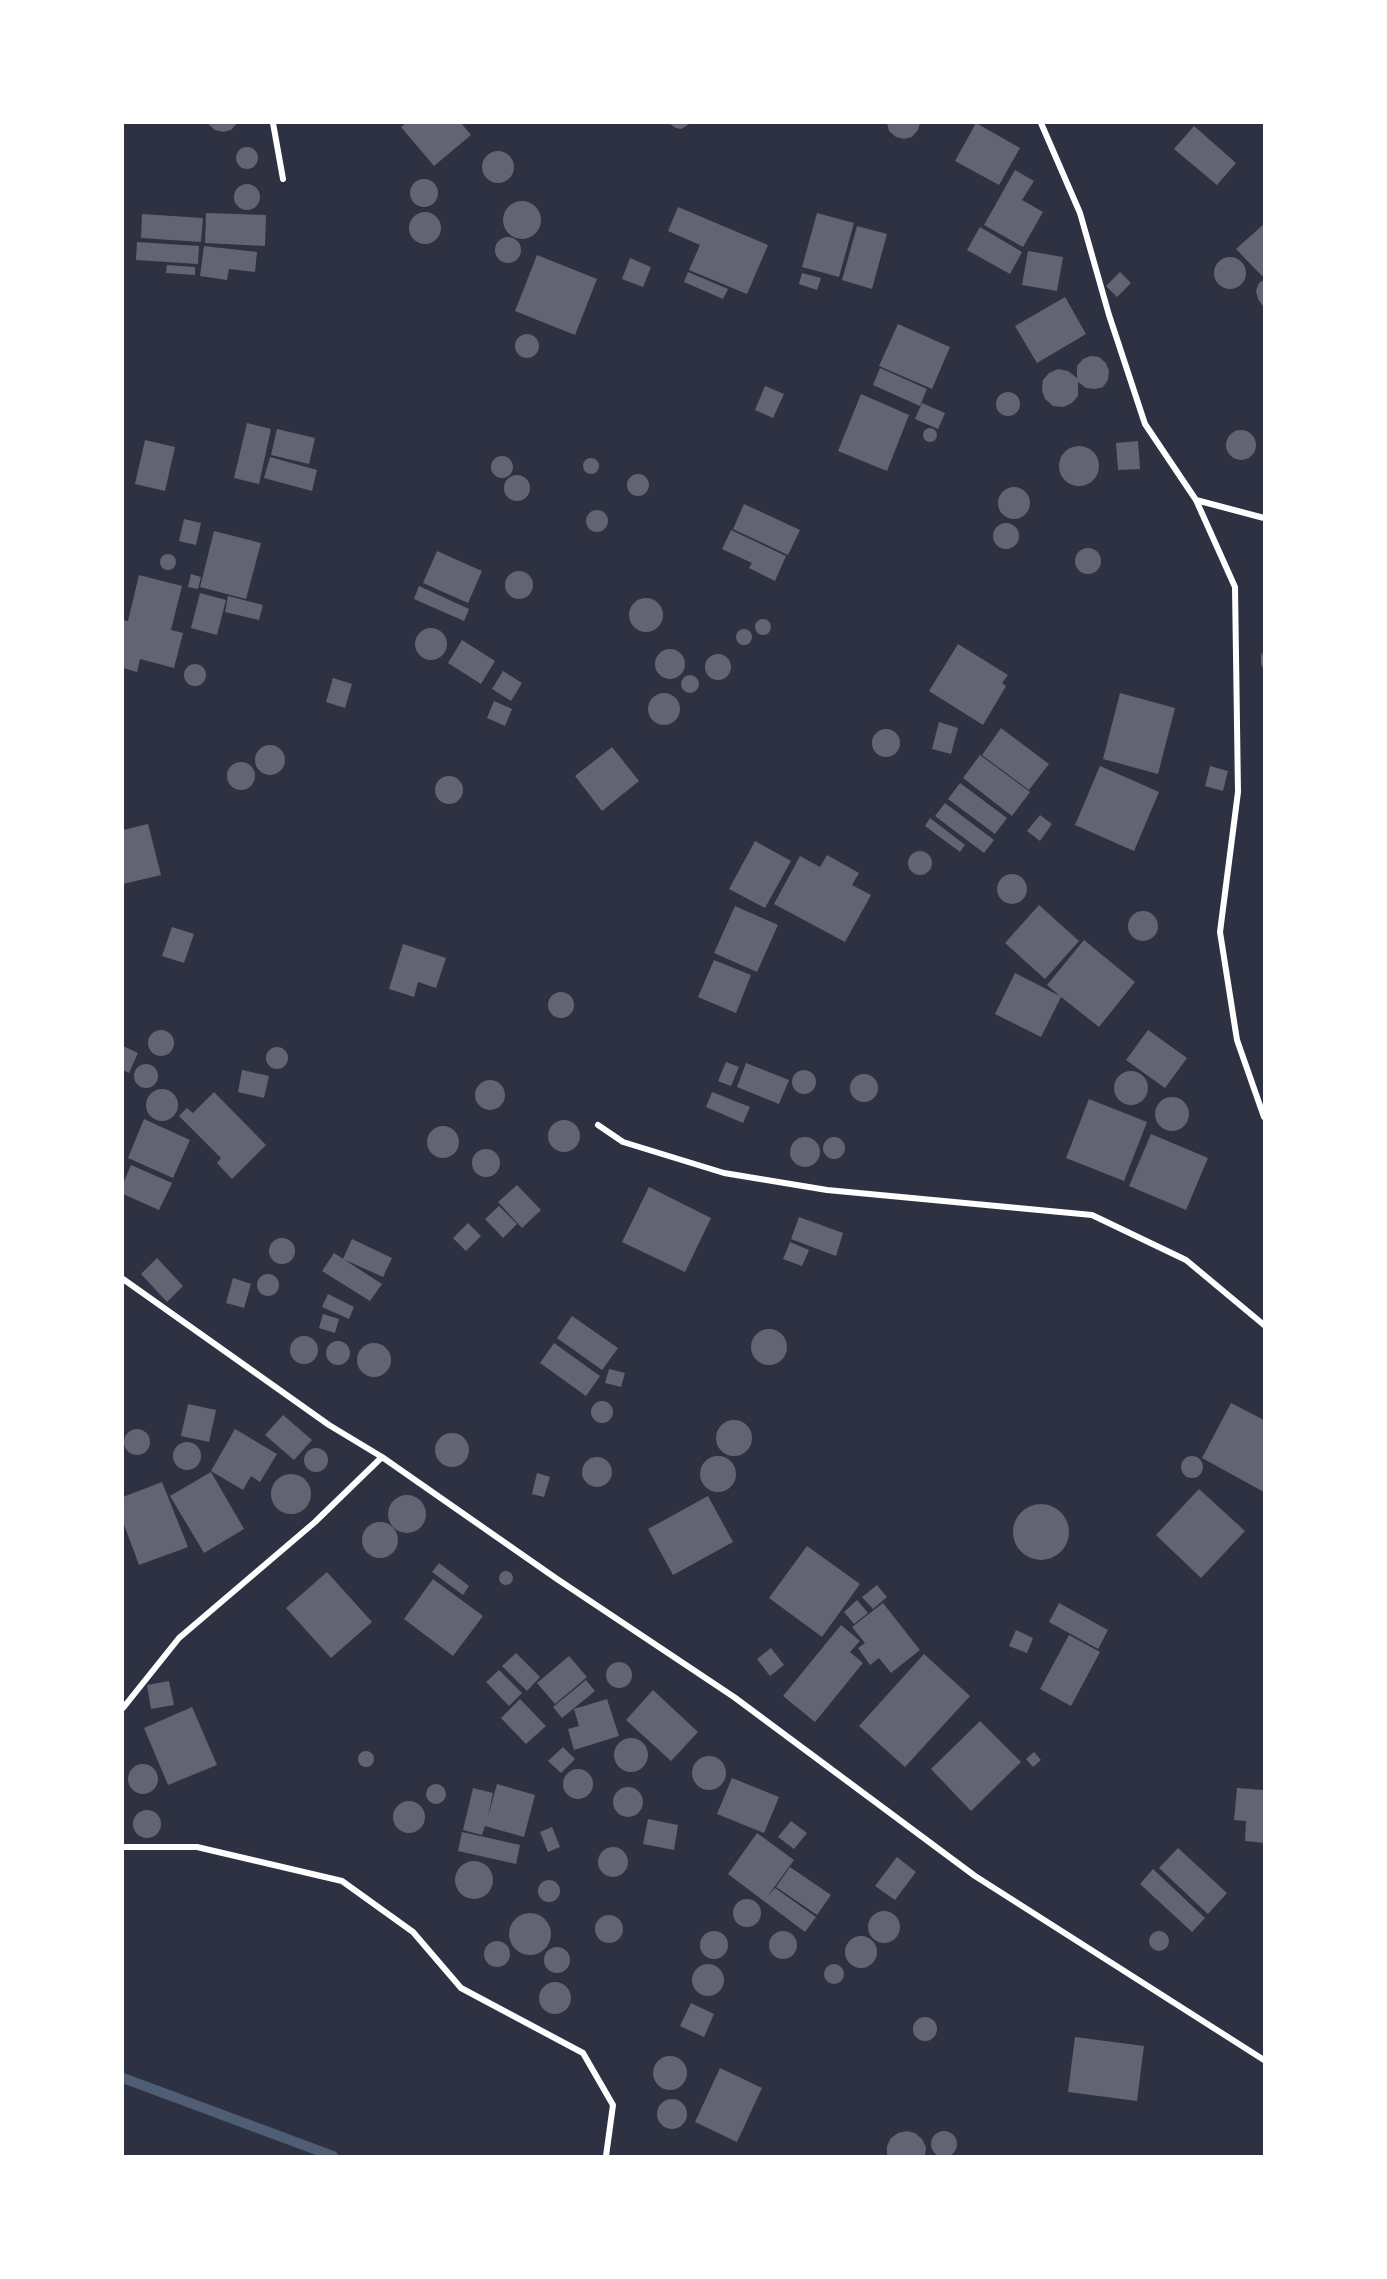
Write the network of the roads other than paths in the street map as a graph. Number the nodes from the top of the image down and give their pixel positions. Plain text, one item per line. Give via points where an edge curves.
1 (273, 123) edge
2 (1041, 123) edge
3 (283, 179) dead end
4 (1196, 500) junction
5 (1264, 518) edge
6 (1264, 1117) edge
7 (598, 1125) dead end
8 (123, 1279) edge
9 (1264, 1325) edge
10 (382, 1456) junction
11 (123, 1708) edge
12 (123, 1848) edge
13 (1264, 2060) edge
14 (606, 2156) edge

1 - 3 street
2 - 4 street via 1080,213 1145,424
4 - 5 street
4 - 6 street via 1235,587 1238,792 1220,932 1237,1040
7 - 9 street via 623,1142 724,1173 827,1191 1092,1215 1186,1260
8 - 10 street via 328,1425
10 - 11 street via 315,1522 179,1638
10 - 13 street via 734,1697 975,1876
12 - 14 street via 197,1847 342,1881 414,1932 461,1988 583,2053 613,2105

